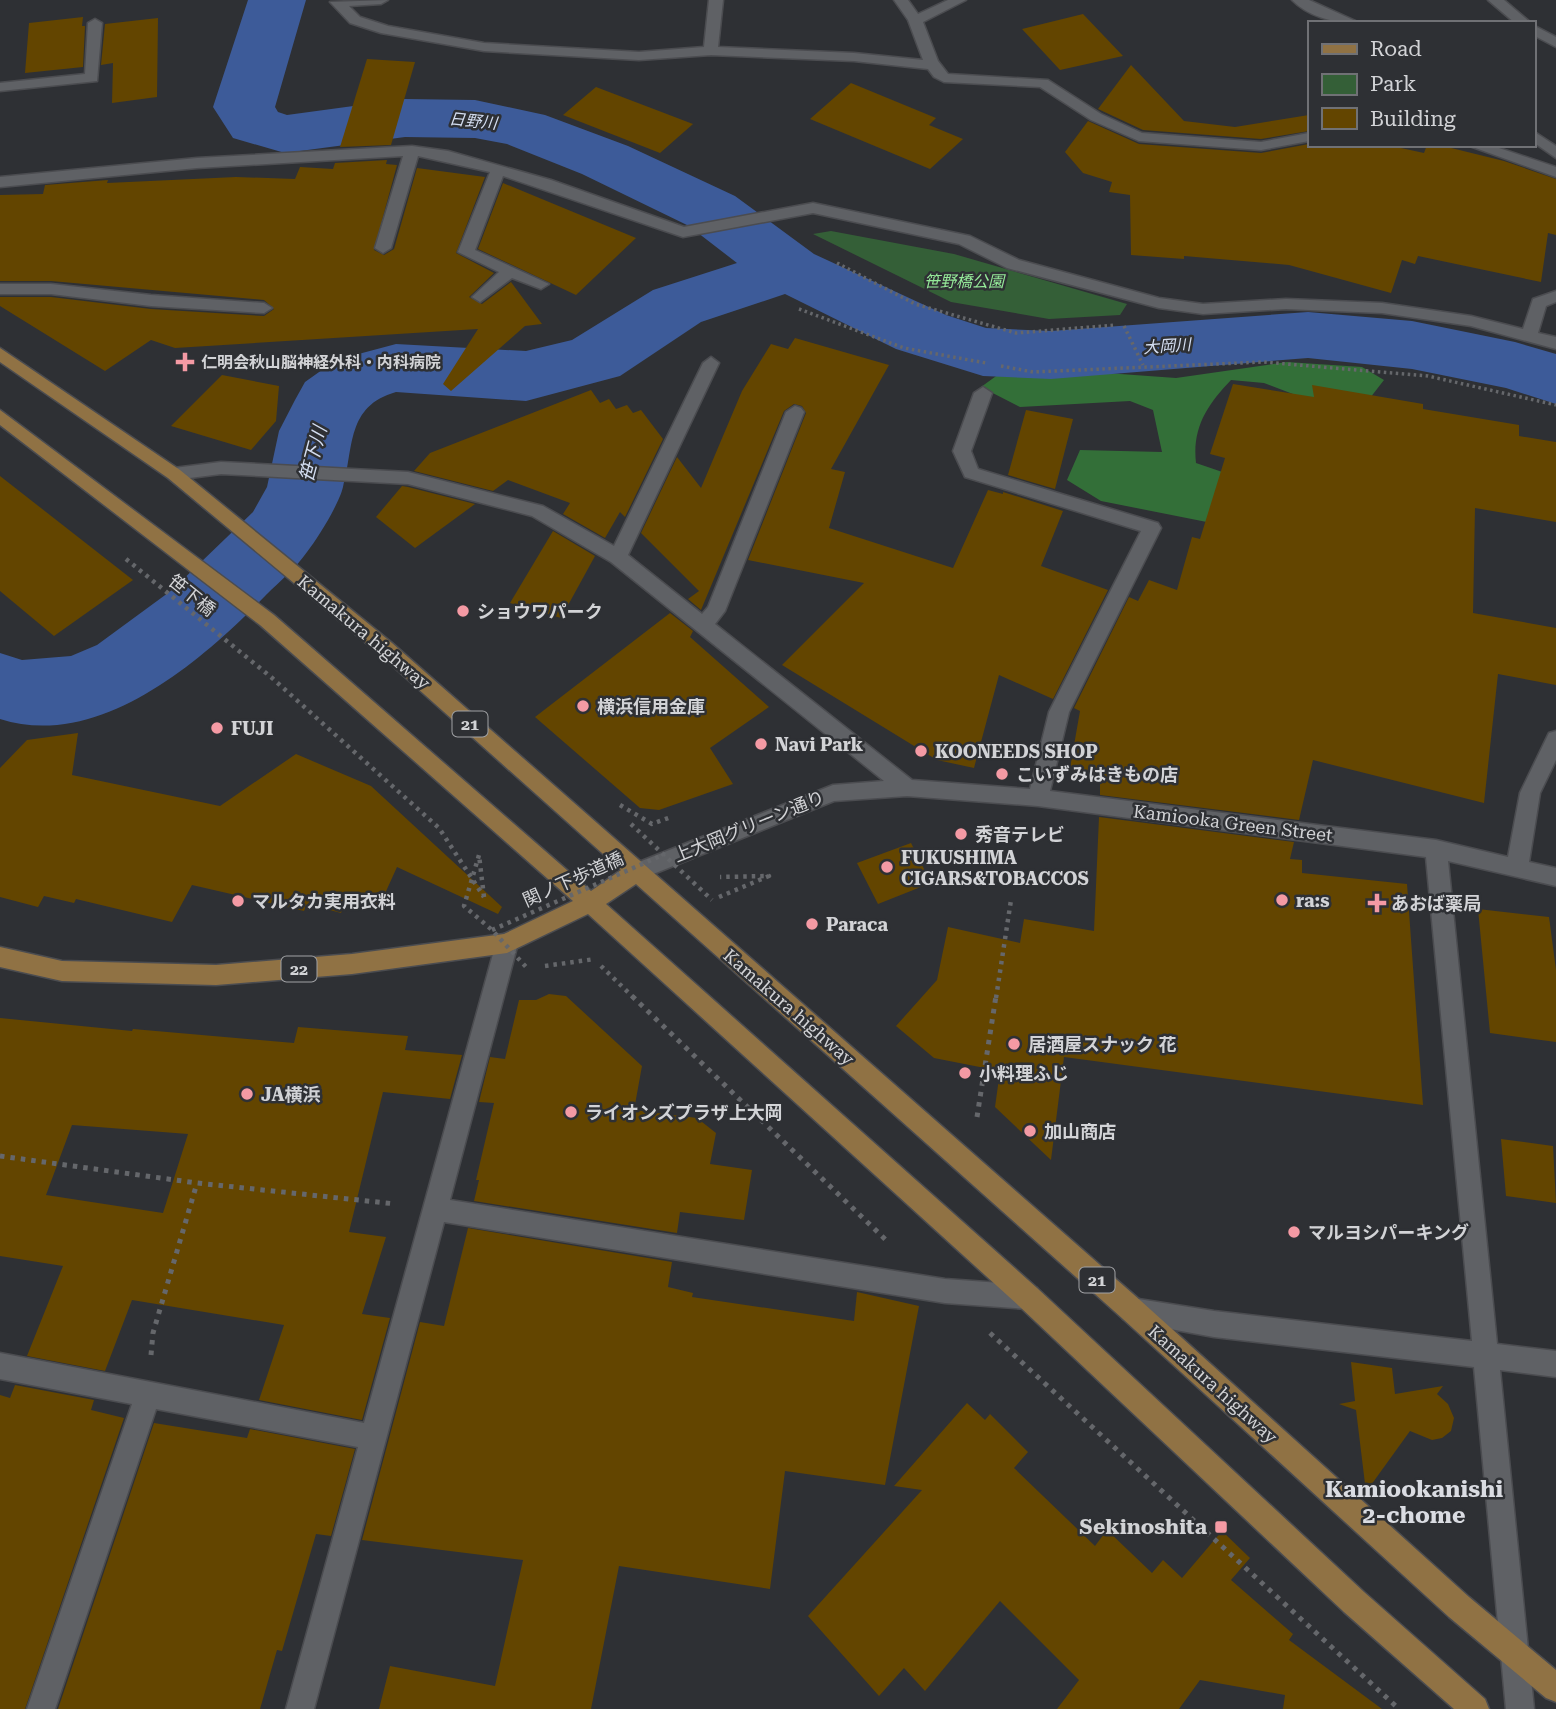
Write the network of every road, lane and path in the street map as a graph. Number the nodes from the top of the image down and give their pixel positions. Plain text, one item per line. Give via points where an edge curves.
1 (381, 0) edge
2 (716, 0) edge
3 (901, 0) edge
4 (959, 0) edge
5 (1299, 0) edge
6 (1495, 0) edge
7 (337, 1) edge
8 (915, 20) junction
9 (1346, 21) edge
10 (1521, 21) edge
11 (95, 23) dead end
12 (1535, 30) edge
13 (1556, 43) edge
14 (711, 51) junction
15 (931, 65) junction
16 (0, 87) edge
17 (1308, 137) edge
18 (1535, 137) edge
19 (1480, 147) edge
20 (412, 151) junction
21 (1556, 153) edge
22 (498, 170) junction
23 (1556, 172) edge
24 (0, 182) edge
25 (383, 248) dead end
26 (510, 271) junction
27 (541, 284) dead end
28 (0, 289) edge
29 (1556, 296) edge
30 (480, 297) dead end
31 (264, 308) dead end
32 (799, 309) dead end
33 (1123, 325) dead end
34 (1529, 335) junction
35 (1556, 343) edge
36 (0, 354) edge
37 (711, 363) dead end
38 (1143, 366) junction
39 (983, 393) dead end
40 (1556, 405) edge
41 (795, 412) dead end
42 (0, 416) edge
43 (174, 474) junction
44 (117, 552) dead end
45 (618, 557) junction
46 (703, 625) junction
47 (1556, 739) edge
48 (907, 788) junction
49 (1038, 798) junction
50 (617, 803) dead end
51 (679, 815) dead end
52 (631, 824) dead end
53 (1436, 849) junction
54 (665, 854) junction
55 (1517, 868) junction
56 (636, 872) junction
57 (716, 877) dead end
58 (1556, 877) edge
59 (1011, 900) dead end
60 (590, 904) junction
61 (499, 936) junction
62 (0, 957) edge
63 (976, 1117) dead end
64 (0, 1156) edge
65 (197, 1183) junction
66 (435, 1209) junction
67 (896, 1249) dead end
68 (945, 1291) junction
69 (1028, 1297) junction
70 (1132, 1310) junction
71 (1483, 1355) junction
72 (1556, 1364) edge
73 (0, 1366) edge
74 (148, 1394) junction
75 (371, 1437) junction
76 (1513, 1652) junction
77 (1556, 1688) edge
78 (41, 1709) edge
79 (300, 1709) edge
80 (1399, 1709) edge
81 (1475, 1709) edge
82 (1520, 1709) edge

1 - 7 street
2 - 14 street
3 - 8 street
4 - 8 street
5 - 9 street
6 - 10 street
7 - 14 street via 355,20 386,30 485,47 639,56
8 - 15 street via 928,46
11 - 16 street via 92,78
12 - 13 street
14 - 15 street
15 - 17 street via 944,78 1044,83 1096,117 1139,137 1261,146
18 - 21 street
19 - 23 street
20 - 22 street
20 - 24 street via 211,162
20 - 25 street
22 - 26 street via 466,252
22 - 34 street via 683,232 813,208 964,240 1013,264 1159,303 1203,309 1286,304 1382,308
26 - 27 street
26 - 30 street
28 - 31 street
29 - 34 street via 1539,303
32 - 38 path via 904,348 1033,372
33 - 38 path
34 - 35 street
36 - 43 main road, Kamakura highway / 21
37 - 45 street
38 - 40 path via 1263,362 1428,376
39 - 49 street via 962,451 971,473 1152,528 1059,712
41 - 46 street via 716,611
42 - 60 main road via 267,620
43 - 45 street via 221,468 408,478 537,511
43 - 56 main road, Kamakura highway / 21 via 385,648
44 - 61 path, 笹下橋, bridge via 271,677 439,828 484,897 479,855 464,906
45 - 46 street
46 - 48 street
47 - 55 street via 1530,793
48 - 49 street, Kamiooka Green Street
48 - 56 street, 上大岡グリーン通り via 833,793
49 - 53 street, Kamiooka Green Street
50 - 51 path via 652,824
52 - 54 path, 関ノ下歩道橋, bridge
53 - 55 street, Kamiooka Green Street
53 - 71 street
54 - 57 path, 関ノ下歩道橋, bridge via 712,900 769,876
54 - 61 path, 関ノ下歩道橋, bridge
55 - 58 street, Kamiooka Green Street
56 - 60 main road, 22
56 - 70 main road, Kamakura highway / 21
59 - 63 path
60 - 61 main road, 22
60 - 69 main road
61 - 62 main road, 22 via 352,964 216,975 62,971
61 - 66 street
61 - 67 path, bridge via 528,969 594,958 846,1206
64 - 65 path
65 - 66 path
65 - 74 path via 153,1333
66 - 68 street
66 - 75 street
68 - 69 street
68 - 80 path
69 - 81 main road
70 - 71 street
70 - 76 main road, Kamakura highway / 21
71 - 72 street
71 - 76 street
73 - 74 street
74 - 75 street
74 - 78 street
75 - 79 street
76 - 77 main road, Kamakura highway / 21
76 - 82 street

